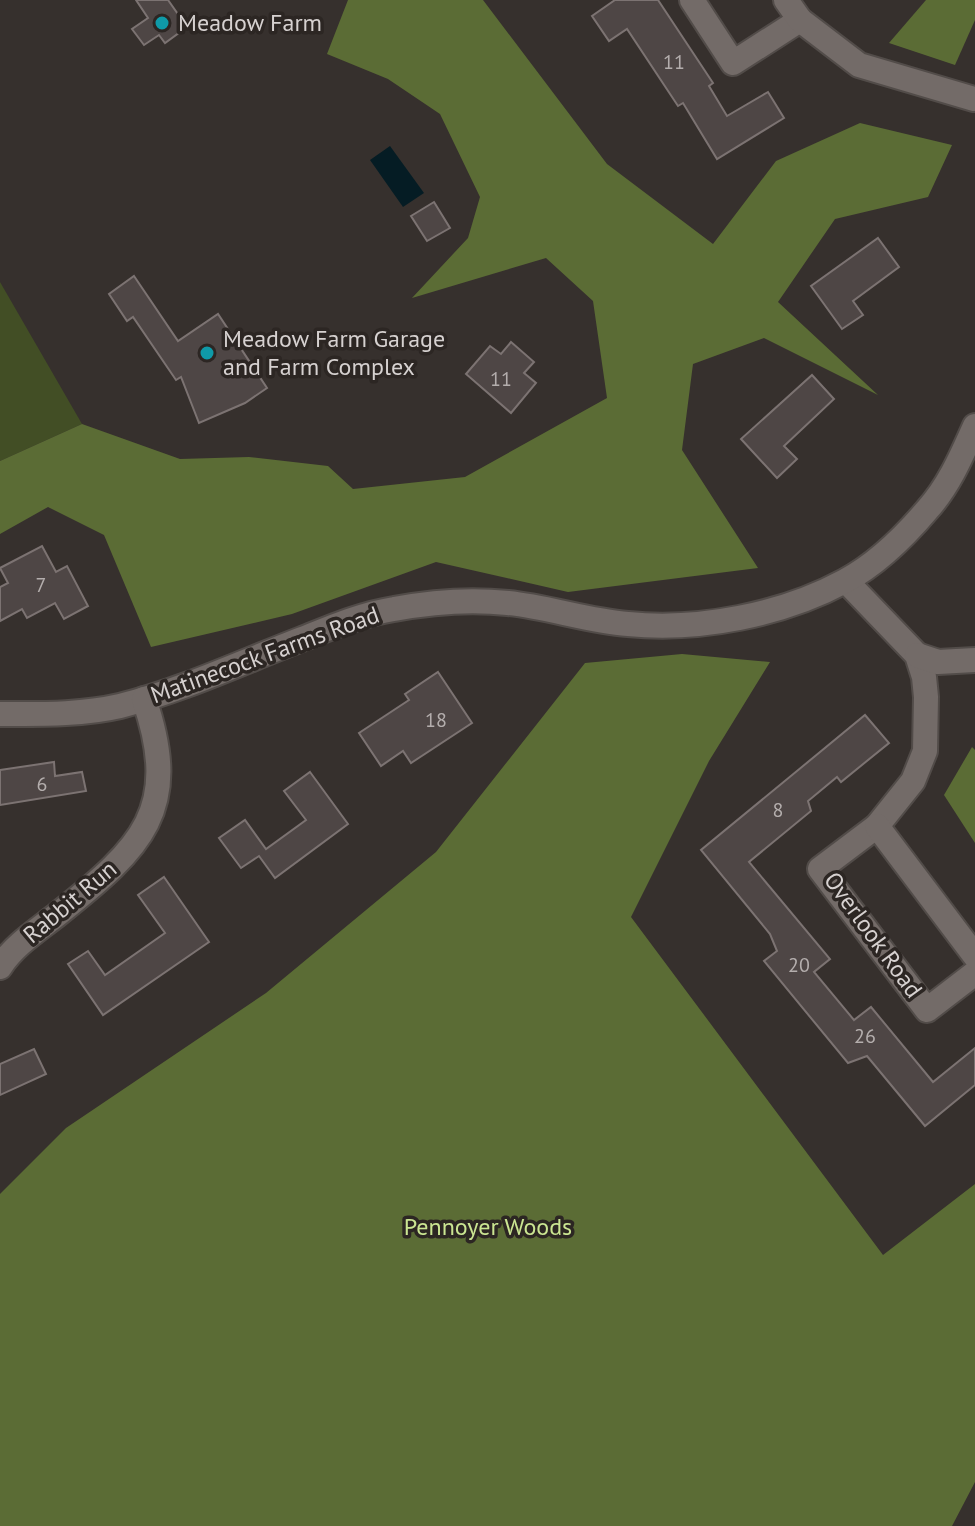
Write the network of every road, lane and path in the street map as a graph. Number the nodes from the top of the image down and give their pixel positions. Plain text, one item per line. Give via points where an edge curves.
1 (692, 0) edge
2 (793, 10) edge
3 (975, 98) edge
4 (975, 426) edge
5 (846, 581) junction
6 (917, 655) junction
7 (975, 660) edge
8 (144, 699) junction
9 (0, 714) edge
10 (877, 826) junction
11 (975, 956) edge
12 (0, 967) edge
13 (975, 973) edge

1 - 2 street via 733,63
2 - 3 street via 859,65
4 - 5 street, Matinecock Farms Road via 956,468 928,509
5 - 6 street
5 - 8 street, Matinecock Farms Road via 785,606 680,625 627,624 509,603 463,601 393,609 348,620
6 - 7 street via 938,662
6 - 10 street, Overlook Road via 926,697 925,751 913,781
8 - 9 street, Matinecock Farms Road via 71,714
8 - 12 street, Rabbit Run via 160,767 157,798 146,826 101,880 22,942
10 - 11 street
10 - 13 street, Overlook Road via 820,869 927,1010

